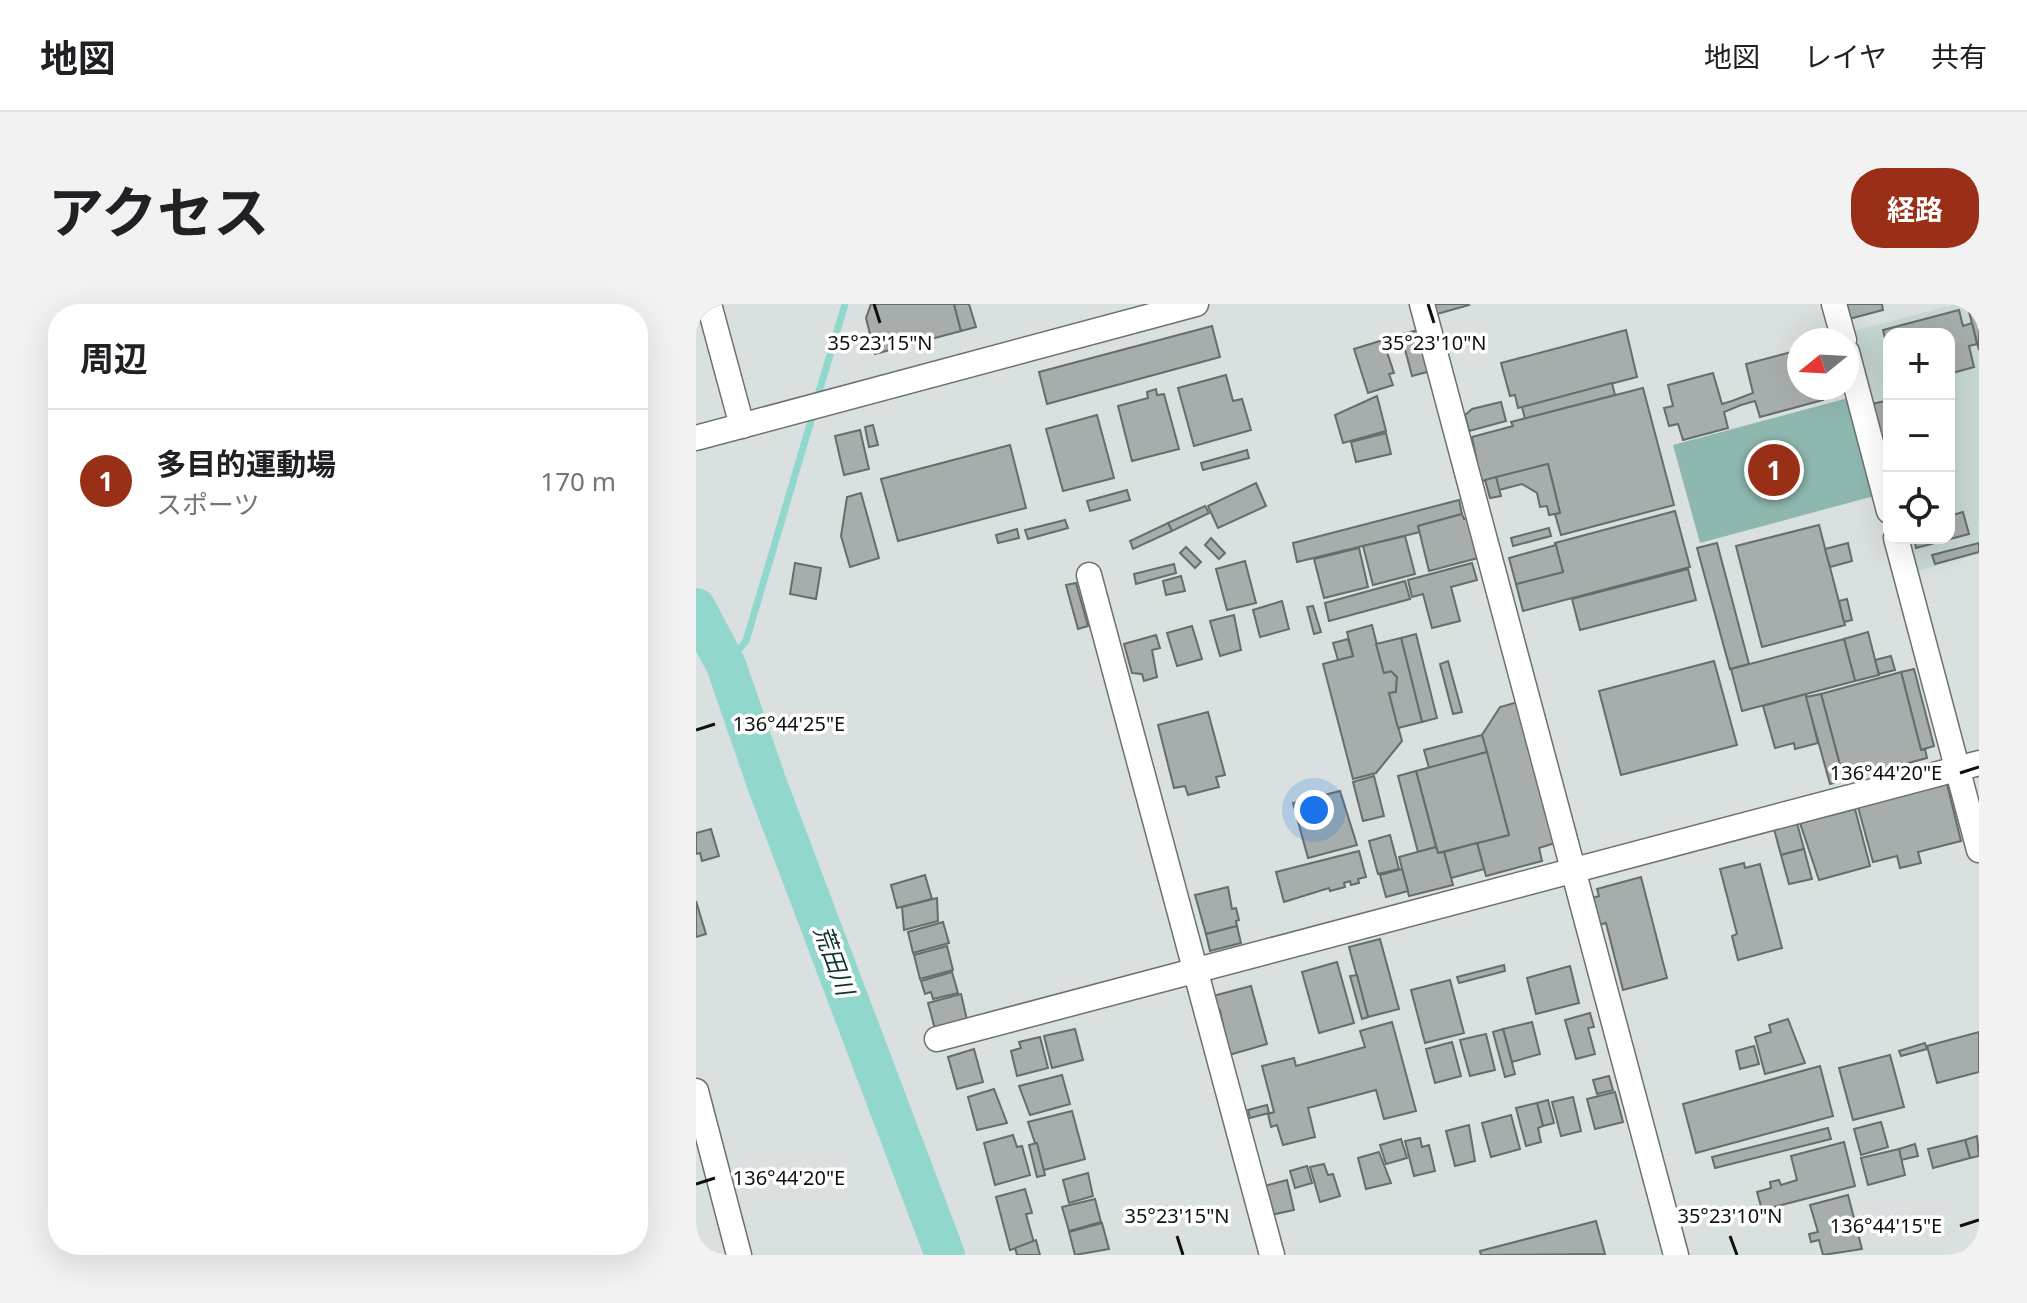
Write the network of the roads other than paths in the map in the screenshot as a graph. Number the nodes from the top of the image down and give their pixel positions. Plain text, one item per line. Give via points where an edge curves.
1 (709, 304) edge
2 (1196, 304) edge
3 (1422, 304) edge
4 (1834, 304) edge
5 (1841, 328) edge
6 (1859, 397) edge
7 (742, 426) junction
8 (696, 438) edge
9 (1883, 488) edge
10 (1898, 544) edge
11 (1089, 575) dead end
12 (1968, 766) edge
13 (1979, 850) edge
14 (1574, 872) junction
15 (1194, 970) junction
16 (937, 1039) dead end
17 (696, 1091) edge
18 (739, 1255) edge
19 (1272, 1255) edge
20 (1676, 1255) edge

1 - 7 street
2 - 7 street
3 - 14 street
4 - 5 street
6 - 9 street
7 - 8 street
10 - 12 street
11 - 15 street
12 - 13 street
12 - 14 street
14 - 15 street
14 - 20 street
15 - 16 street
15 - 19 street
17 - 18 street

